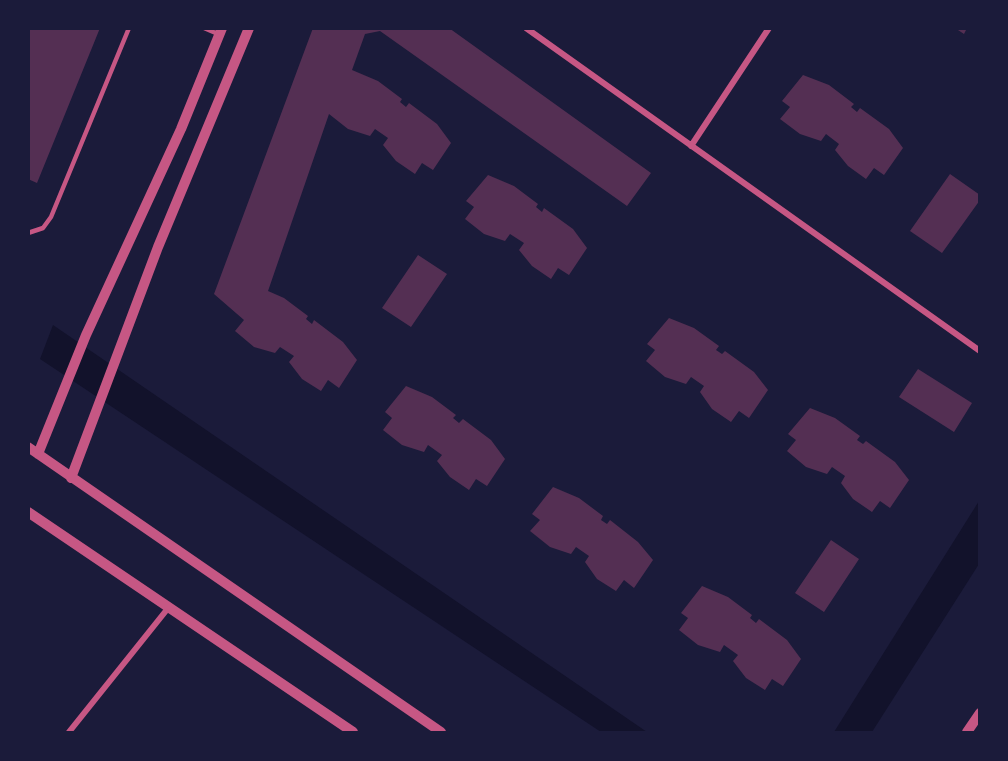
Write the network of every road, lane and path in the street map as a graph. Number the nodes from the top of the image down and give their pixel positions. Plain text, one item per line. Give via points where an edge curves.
1 (129, 28) edge
2 (204, 28) edge
3 (249, 28) edge
4 (526, 28) edge
5 (769, 28) edge
6 (221, 32) edge
7 (691, 146) junction
8 (28, 232) edge
9 (980, 351) edge
10 (33, 451) edge
11 (71, 478) junction
12 (28, 512) edge
13 (169, 607) junction
14 (980, 713) edge
15 (69, 732) edge
16 (353, 732) edge
17 (441, 732) edge
18 (967, 732) edge

1 - 8 lane via 51,217 43,228
2 - 6 lane
3 - 11 street via 158,247
4 - 7 street
5 - 7 street
6 - 10 street via 58,404
7 - 9 street
10 - 11 street
11 - 17 street
12 - 13 street
13 - 15 street
13 - 16 street
14 - 18 street

